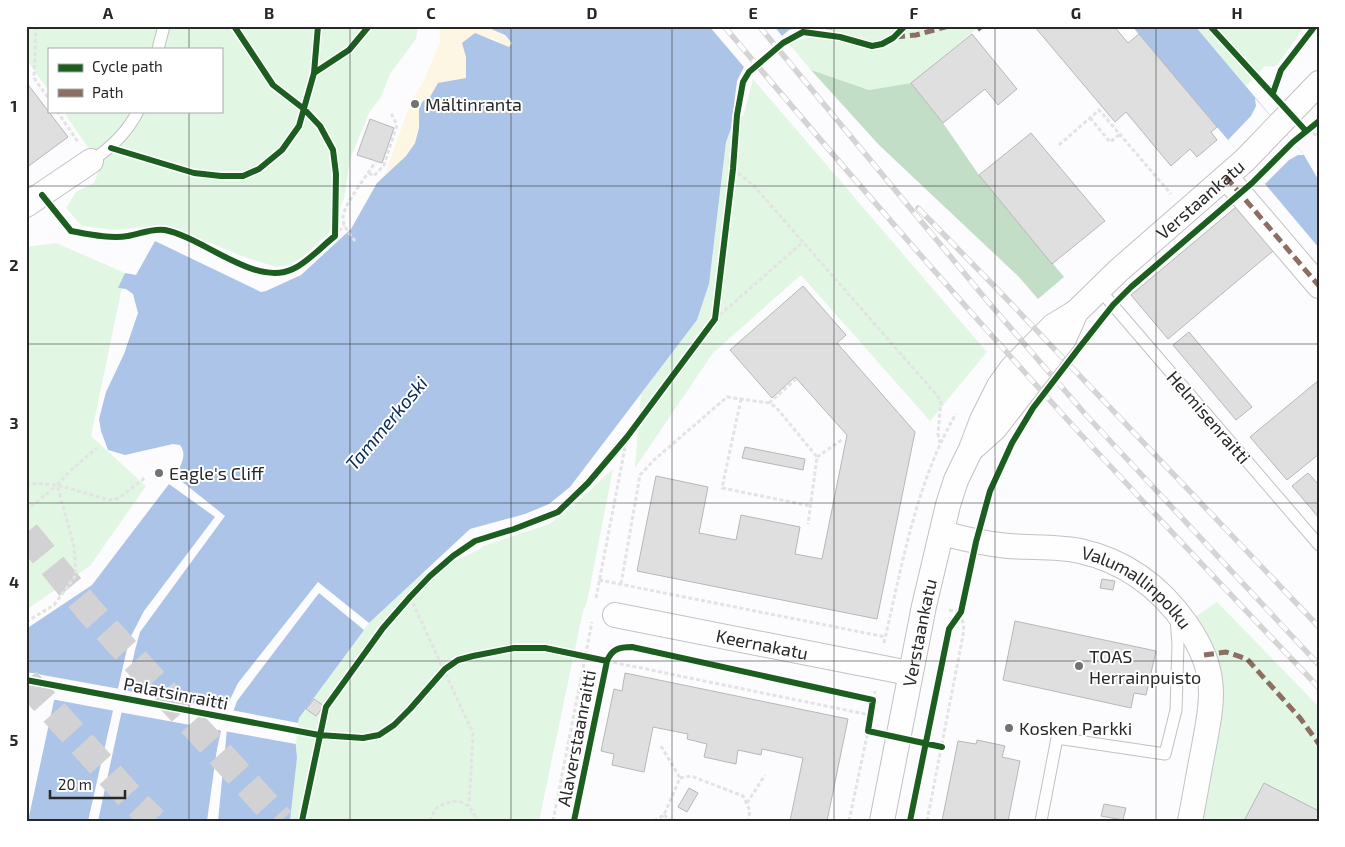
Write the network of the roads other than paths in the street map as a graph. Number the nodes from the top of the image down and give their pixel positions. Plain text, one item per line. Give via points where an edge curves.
1 (164, 26) edge
2 (158, 48) edge
3 (1319, 83) edge
4 (138, 112) edge
5 (91, 161) joint
6 (1226, 177) junction
7 (26, 205) edge
8 (1319, 286) edge
9 (1099, 289) junction
10 (942, 533) junction
11 (1319, 545) edge
12 (1174, 607) junction
13 (615, 615) dead end
14 (910, 673) junction
15 (882, 821) edge
16 (1041, 821) edge
17 (1190, 821) edge

1 - 2 lane
3 - 6 street, Verstaankatu
4 - 5 lane via 132,124 111,148
5 - 7 street
6 - 8 street
6 - 9 street, Verstaankatu
9 - 10 street, Verstaankatu via 1076,312 1064,339 995,428 971,449 956,480
9 - 11 lane, Helmisenraitti
10 - 12 street, Valumallinpolku via 976,542 1091,554 1121,566 1155,587
10 - 14 street, Verstaankatu
12 - 16 lane via 1178,644 1176,710 1165,754 1058,738
12 - 17 street, Valumallinpolku via 1200,644 1208,666 1211,692
13 - 14 street, Keernakatu
14 - 15 street, Verstaankatu

